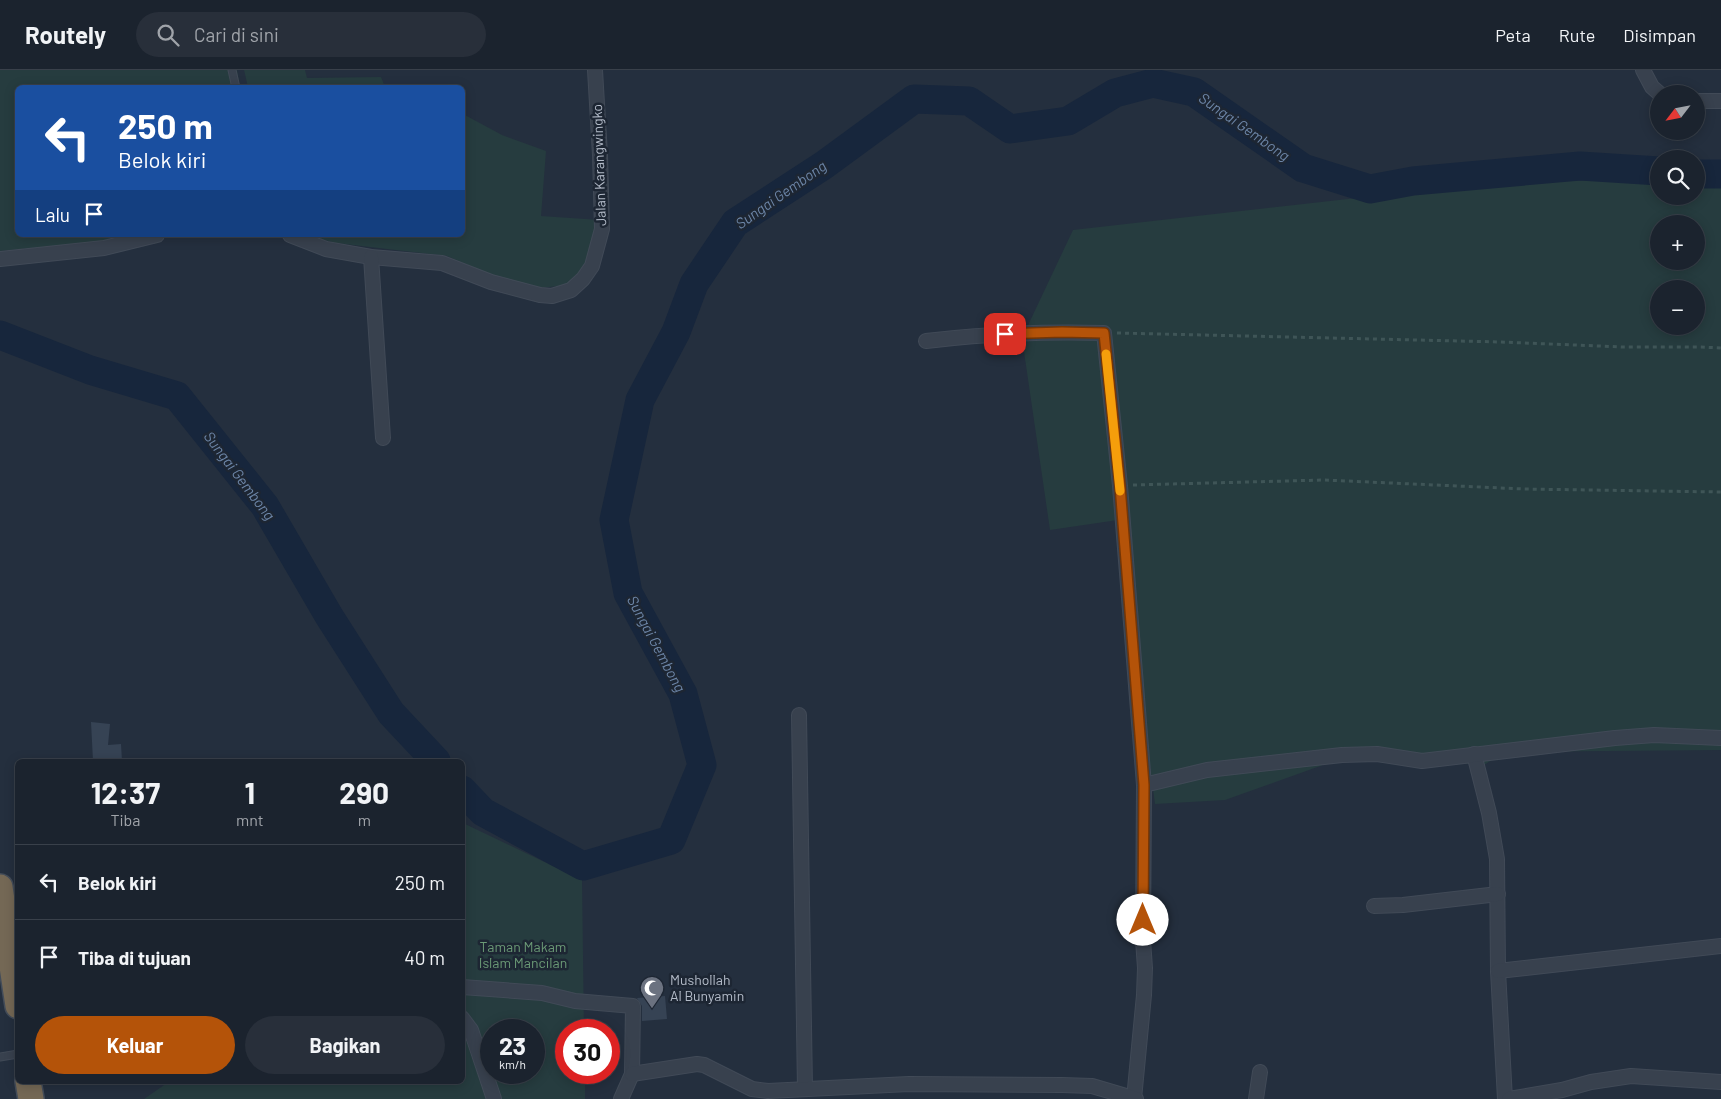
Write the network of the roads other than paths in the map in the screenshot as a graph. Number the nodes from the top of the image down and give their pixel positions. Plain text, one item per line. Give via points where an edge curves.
1 (232, 70) edge
2 (594, 70) edge
3 (1643, 70) edge
4 (235, 85) edge
5 (1651, 85) edge
6 (1705, 101) edge
7 (1721, 101) edge
8 (149, 237) edge
9 (295, 237) edge
10 (371, 257) junction
11 (0, 259) edge
12 (926, 340) dead end
13 (383, 438) dead end
14 (799, 715) dead end
15 (1721, 738) edge
16 (1474, 754) junction
17 (1144, 785) junction
18 (0, 887) edge
19 (1498, 894) junction
20 (1374, 906) dead end
21 (1721, 946) edge
22 (5, 951) edge
23 (1498, 971) junction
24 (465, 987) edge
25 (15, 993) edge
26 (465, 1022) edge
27 (15, 1054) edge
28 (0, 1056) edge
29 (1260, 1072) dead end
30 (632, 1074) junction
31 (1721, 1082) edge
32 (28, 1084) edge
33 (752, 1088) junction
34 (805, 1089) junction
35 (30, 1099) edge
36 (494, 1099) edge
37 (621, 1099) edge
38 (742, 1099) edge
39 (1135, 1099) edge
40 (1256, 1099) edge
41 (1507, 1099) edge

1 - 4 lane
2 - 10 street, Jalan Karangwingko via 602,229 592,266 583,280 571,290 552,296 540,295 491,282 442,263
3 - 5 street
6 - 7 street
8 - 11 street via 104,248
9 - 10 street, Jalan Karangwingko via 326,249
10 - 13 street
12 - 17 street via 986,334 1104,333
14 - 34 street
15 - 16 street via 1654,735
16 - 17 street via 1422,761 1377,754 1306,758 1207,770
16 - 19 street via 1497,859
17 - 39 street via 1144,977
18 - 22 highway
19 - 20 street
19 - 23 street
21 - 23 street
22 - 25 highway
23 - 41 street
24 - 30 street via 542,993 576,1001 633,1006
26 - 36 street via 471,1030
27 - 28 lane
29 - 40 street
30 - 33 street via 697,1064
30 - 37 street
31 - 41 street via 1631,1076
32 - 35 highway
33 - 34 street via 768,1091
33 - 38 street
34 - 39 street via 909,1084 1062,1084 1092,1086

